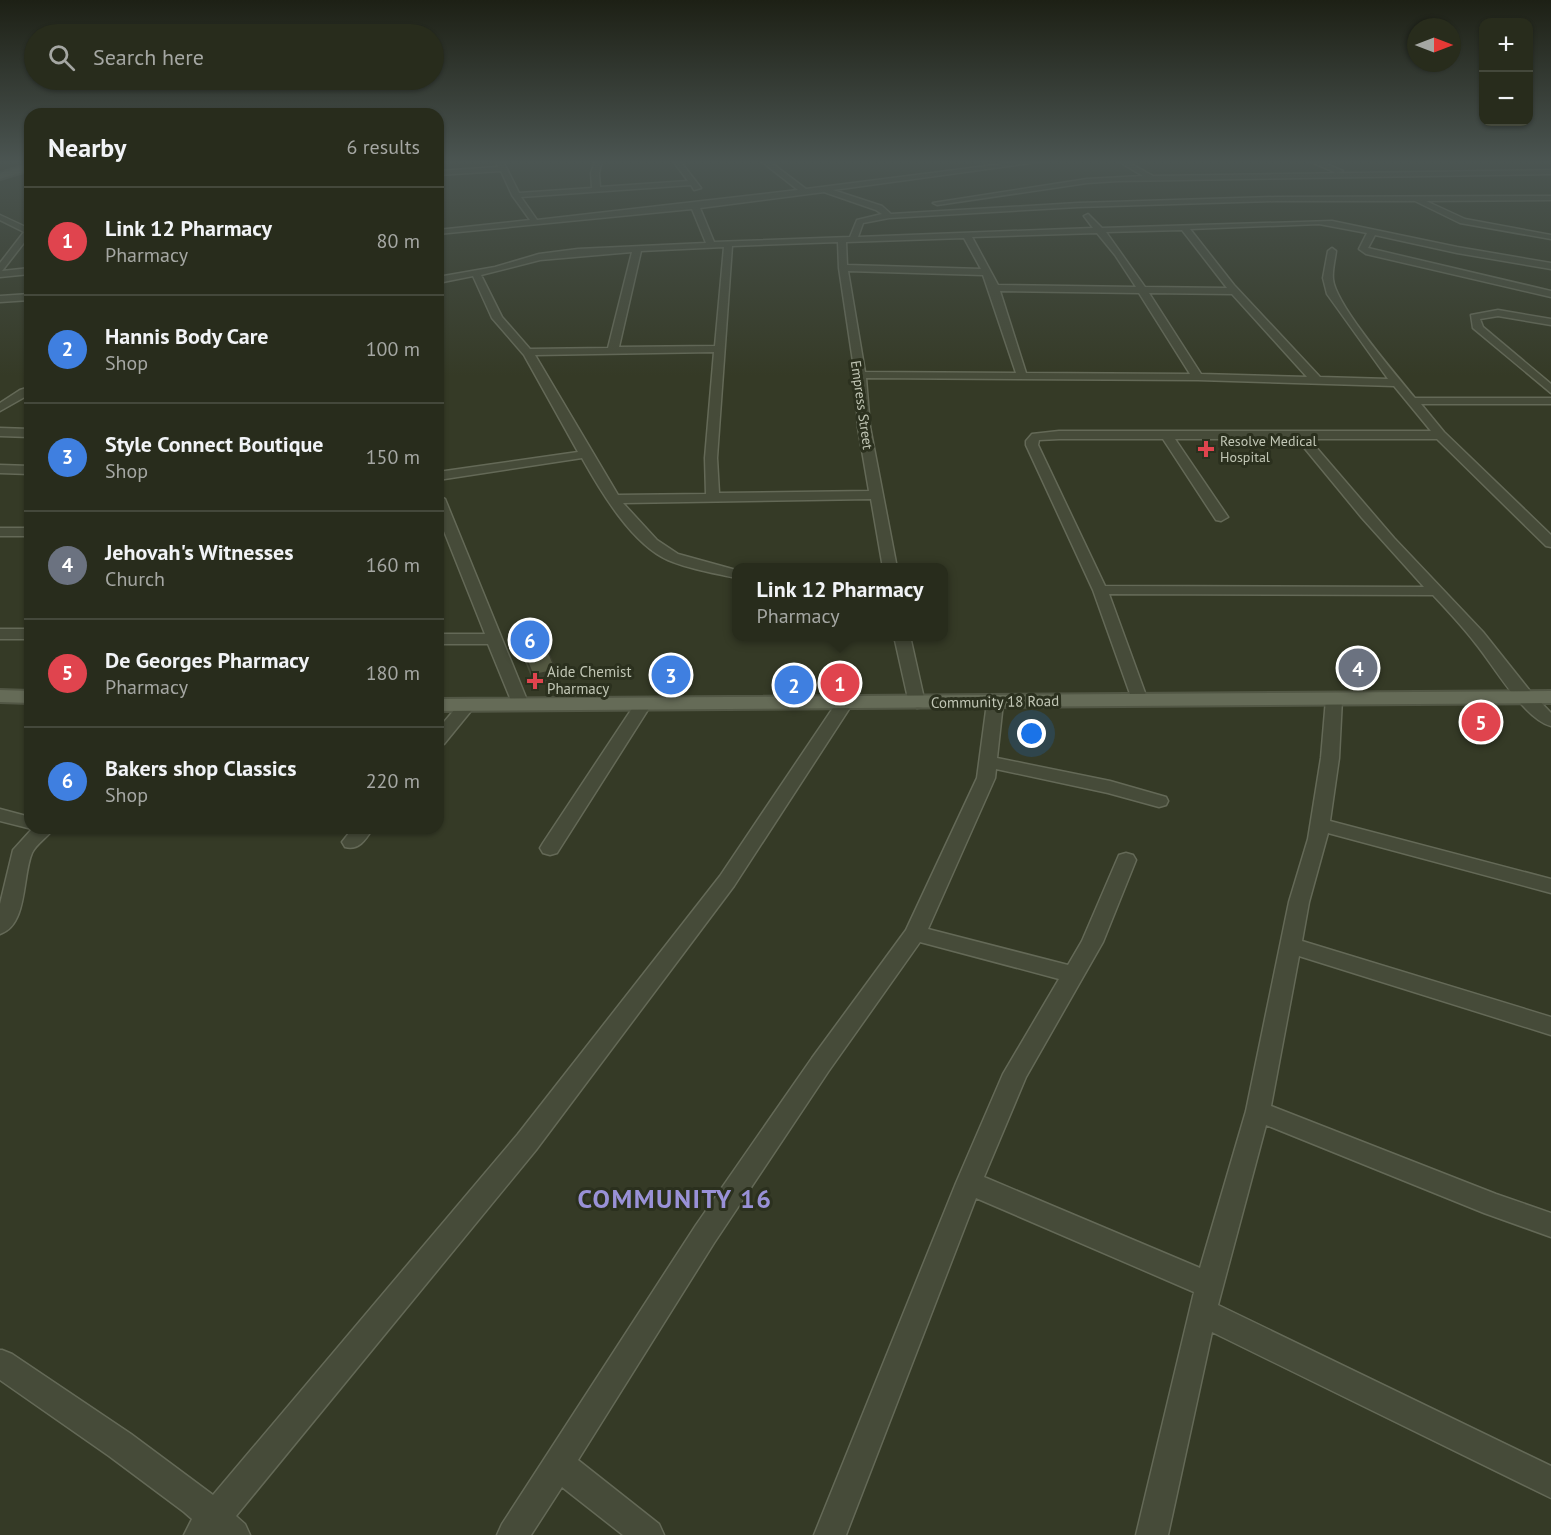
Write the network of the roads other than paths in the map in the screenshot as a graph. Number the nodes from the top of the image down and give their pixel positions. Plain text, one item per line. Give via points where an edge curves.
1 (1372, 232) edge
2 (706, 233) edge
3 (853, 233) edge
4 (1011, 233) edge
5 (1065, 233) edge
6 (1102, 233) edge
7 (1188, 233) edge
8 (1375, 233) edge
9 (1527, 233) edge
10 (1014, 235) junction
11 (968, 237) junction
12 (1551, 237) edge
13 (24, 238) edge
14 (847, 241) junction
15 (728, 244) junction
16 (19, 245) junction
17 (24, 245) edge
18 (711, 245) junction
19 (637, 248) junction
20 (1332, 251) dead end
21 (1551, 266) edge
22 (843, 268) junction
23 (0, 269) edge
24 (24, 272) edge
25 (988, 272) junction
26 (0, 274) edge
27 (476, 274) junction
28 (444, 279) edge
29 (995, 288) junction
30 (1141, 289) junction
31 (1235, 291) junction
32 (1551, 294) edge
33 (24, 297) edge
34 (0, 298) edge
35 (1551, 322) edge
36 (720, 349) junction
37 (613, 350) junction
38 (528, 352) junction
39 (860, 375) junction
40 (1022, 376) junction
41 (1198, 377) junction
42 (1316, 380) junction
43 (1396, 383) junction
44 (1551, 390) edge
45 (24, 393) edge
46 (1412, 401) junction
47 (1551, 401) edge
48 (0, 408) edge
49 (0, 432) edge
50 (24, 433) edge
51 (1167, 435) junction
52 (1440, 435) junction
53 (1301, 436) junction
54 (586, 454) junction
55 (0, 469) edge
56 (24, 470) edge
57 (444, 476) edge
58 (875, 495) junction
59 (713, 497) junction
60 (614, 499) junction
61 (1221, 517) dead end
62 (444, 531) edge
63 (0, 532) edge
64 (24, 532) edge
65 (1551, 543) edge
66 (889, 563) edge
67 (732, 573) edge
68 (1100, 590) junction
69 (1438, 591) junction
70 (0, 634) edge
71 (24, 634) edge
72 (444, 639) edge
73 (495, 639) junction
74 (903, 641) edge
75 (0, 696) edge
76 (24, 697) edge
77 (1551, 697) edge
78 (1528, 698) junction
79 (1334, 699) junction
80 (1140, 701) junction
81 (845, 703) junction
82 (917, 703) junction
83 (995, 703) junction
84 (444, 705) edge
85 (521, 705) junction
86 (643, 705) junction
87 (467, 706) junction
88 (1551, 721) edge
89 (444, 733) edge
90 (989, 762) junction
91 (1159, 801) dead end
92 (0, 815) edge
93 (24, 821) edge
94 (1319, 824) junction
95 (38, 834) edge
96 (550, 848) dead end
97 (1126, 860) dead end
98 (1551, 886) edge
99 (0, 926) edge
100 (915, 933) junction
101 (1291, 945) junction
102 (1072, 974) junction
103 (1551, 1026) edge
104 (1258, 1111) junction
105 (969, 1183) junction
106 (1551, 1225) edge
107 (1207, 1299) junction
108 (2, 1364) dead end
109 (558, 1464) junction
110 (1551, 1482) edge
111 (216, 1530) edge
112 (513, 1535) edge
113 (648, 1535) edge
114 (830, 1535) edge
115 (1152, 1535) edge

1 - 32 street via 1363,249 1377,255
2 - 18 street
3 - 14 street
4 - 10 street
5 - 10 street
6 - 30 street
7 - 31 street
8 - 21 street
9 - 12 street
10 - 11 street
11 - 14 street
11 - 25 street
13 - 16 street
14 - 15 street
14 - 22 street, Empress Street
15 - 18 street
15 - 36 street
16 - 17 street
16 - 23 street
18 - 19 street
19 - 27 street via 547,255
19 - 37 street
20 - 43 street via 1328,278 1332,294
22 - 25 street
22 - 39 street, Empress Street
24 - 26 street
25 - 29 street
27 - 28 street
27 - 38 street via 500,322
29 - 30 street
29 - 40 street
30 - 31 street
30 - 41 street
31 - 42 street
33 - 34 street
35 - 44 street via 1498,313 1473,317 1478,328
36 - 37 street
36 - 59 street via 711,458
37 - 38 street
38 - 54 street
39 - 40 street
39 - 58 street, Empress Street
40 - 41 street
41 - 42 street
42 - 43 street
43 - 46 street
45 - 48 street
46 - 47 street
46 - 52 street
49 - 50 street
51 - 53 street
51 - 61 street
51 - 68 street via 1045,435 1032,441
52 - 53 street
52 - 65 street
53 - 69 street via 1390,542
54 - 57 street
54 - 60 street
55 - 56 street
58 - 59 street
58 - 66 street, Empress Street
59 - 60 street
60 - 67 street via 646,540 663,553
62 - 73 street
63 - 64 street
68 - 69 street
68 - 80 street
69 - 78 street
70 - 71 street
72 - 73 street
73 - 85 street
74 - 82 street
75 - 76 main road
77 - 78 main road, Community 18 Road
78 - 79 main road, Community 18 Road
78 - 88 street
79 - 80 main road, Community 18 Road
79 - 94 street via 1330,758
80 - 83 main road, Community 18 Road
81 - 82 main road, Community 18 Road
81 - 86 main road, Community 18 Road
81 - 111 street via 727,881 534,1132
82 - 83 main road, Community 18 Road
83 - 90 street
84 - 87 main road, Community 18 Road
85 - 86 main road, Community 18 Road
85 - 87 main road, Community 18 Road
86 - 96 street
87 - 89 street
90 - 91 street
90 - 100 street via 986,778
92 - 93 street
94 - 98 street
94 - 101 street
95 - 99 street via 23,850 7,918
97 - 102 street via 1092,942
100 - 102 street
100 - 109 street via 705,1234
101 - 103 street
101 - 104 street
102 - 105 street via 1015,1074
104 - 106 street
104 - 107 street
105 - 107 street
105 - 114 street
107 - 110 street
107 - 115 street
108 - 111 street via 192,1498
109 - 112 street
109 - 113 street

